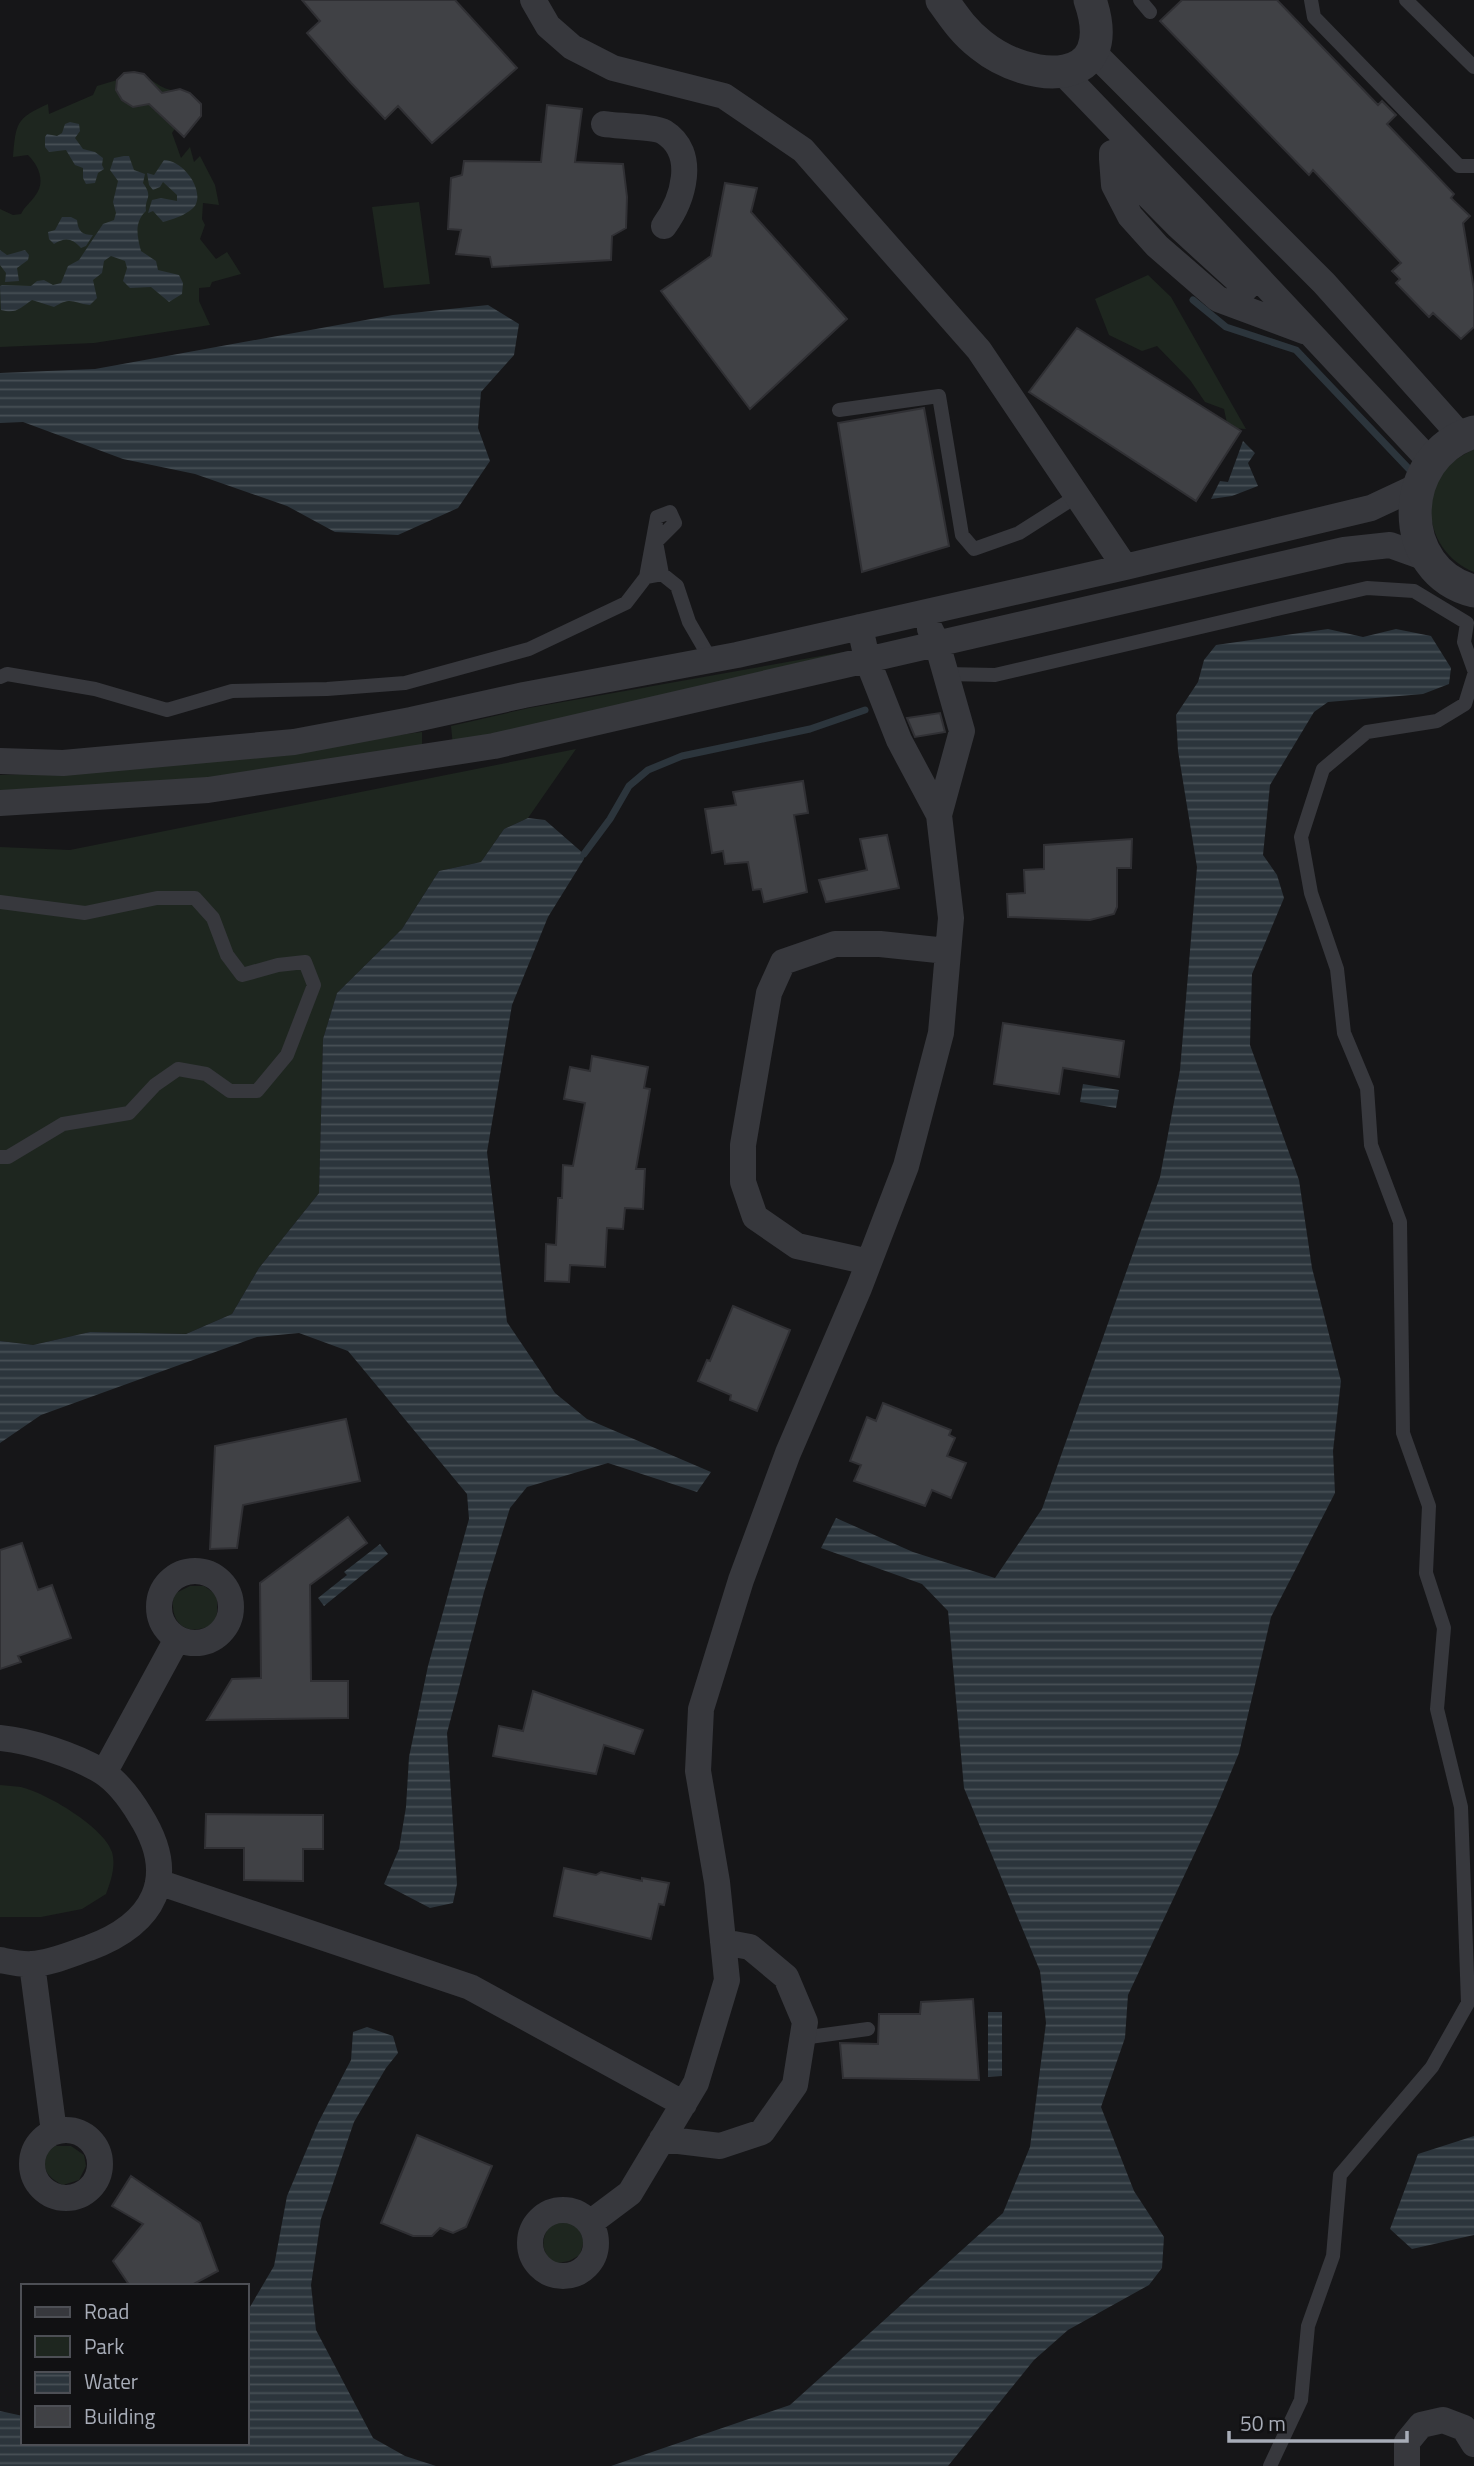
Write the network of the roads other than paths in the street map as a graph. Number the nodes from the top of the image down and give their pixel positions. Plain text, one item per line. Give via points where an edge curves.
1 (533, 0) edge
2 (942, 0) edge
3 (1090, 0) edge
4 (1140, 0) edge
5 (1311, 0) edge
6 (1406, 0) edge
7 (1150, 12) dead end
8 (1093, 52) junction
9 (1474, 67) edge
10 (1064, 74) junction
11 (1110, 122) junction
12 (604, 124) dead end
13 (1112, 159) junction
14 (1474, 166) edge
15 (664, 226) dead end
16 (1279, 238) junction
17 (1244, 274) junction
18 (1219, 299) junction
19 (1286, 324) junction
20 (1312, 335) junction
21 (839, 410) dead end
22 (1467, 434) edge
23 (1424, 474) junction
24 (1077, 496) junction
25 (1429, 559) junction
26 (1125, 567) junction
27 (662, 575) junction
28 (646, 577) junction
29 (1474, 592) edge
30 (923, 613) junction
31 (859, 627) junction
32 (937, 643) junction
33 (867, 659) junction
34 (711, 660) junction
35 (1474, 670) edge
36 (946, 674) junction
37 (1474, 675) edge
38 (0, 677) edge
39 (0, 761) edge
40 (0, 803) edge
41 (939, 815) junction
42 (0, 902) edge
43 (947, 951) junction
44 (0, 1157) edge
45 (869, 1262) junction
46 (177, 1639) dead end
47 (0, 1738) edge
48 (104, 1773) junction
49 (159, 1882) junction
50 (723, 1942) junction
51 (0, 1961) edge
52 (32, 1964) junction
53 (868, 2029) dead end
54 (802, 2038) junction
55 (684, 2104) junction
56 (54, 2132) dead end
57 (662, 2139) junction
58 (590, 2223) dead end
59 (1474, 2444) edge
60 (1270, 2466) edge
61 (1407, 2466) edge

1 - 24 street via 548,26 572,47 613,68 724,96 803,150 979,350
2 - 10 street via 958,25 982,47 1010,62
3 - 8 street
4 - 7 lane
5 - 14 lane via 1314,17 1459,166
6 - 9 lane
8 - 10 street via 1080,67
8 - 16 street
10 - 11 street
11 - 13 street
11 - 17 street
12 - 15 street via 663,131 682,150 685,175 675,212
13 - 17 street via 1178,226
13 - 18 street via 1114,185 1130,216 1157,246
16 - 17 street
16 - 22 street
17 - 18 street
17 - 19 street
17 - 20 street
18 - 19 street
19 - 20 street
20 - 23 street
21 - 24 lane via 939,396 962,535 974,549 1019,533
22 - 23 street via 1444,447
23 - 25 street via 1414,511 1418,536
23 - 26 street via 1371,508
24 - 26 street
25 - 29 street via 1446,577
25 - 32 street via 1390,545 1344,550
26 - 30 street
27 - 28 lane
27 - 28 lane via 656,542 675,523 670,512 657,517
27 - 34 lane via 677,586
28 - 38 lane via 626,603 529,649 405,683 232,691 167,710 95,689 7,674
30 - 31 street
30 - 32 street
31 - 33 street
31 - 34 street
32 - 33 street
32 - 36 street
33 - 40 street via 494,746 208,790
33 - 41 street via 899,740
34 - 39 street via 294,742 63,763
35 - 36 lane via 1464,642 1467,623 1414,591 1367,588 995,675
36 - 41 street via 962,731
37 - 60 lane via 1465,704 1437,721 1367,732 1323,769 1301,837 1311,893 1338,969 1344,1033 1367,1088 1371,1144 1400,1222 1403,1433 1429,1506 1426,1573 1444,1628 1437,1709 1461,1807 1468,2003 1432,2067 1340,2175 1333,2256 1308,2326 1301,2400
41 - 43 street via 951,918
42 - 44 lane via 85,913 157,898 195,898 213,918 227,955 242,975 305,962 314,985 286,1055 257,1091 230,1091 206,1074 178,1069 155,1085 130,1113 63,1124 8,1157
43 - 45 street via 941,1033 906,1166
43 - 45 street via 835,944 783,962 769,993 743,1145 743,1182 755,1217 797,1246
45 - 50 street via 788,1453 741,1580 701,1709 698,1772
46 - 48 street
47 - 48 street via 76,1759
48 - 49 street via 131,1801 153,1835
49 - 52 street via 155,1898 125,1931 60,1958
49 - 55 street via 470,1987
50 - 54 street via 750,1947 786,1977 804,2022
50 - 55 street via 727,1980 696,2083
51 - 52 street
52 - 56 street
53 - 54 lane
54 - 57 street via 795,2085 762,2132 720,2146
55 - 57 street
57 - 58 street via 630,2193
59 - 61 street via 1464,2428 1443,2420 1422,2425 1407,2442

